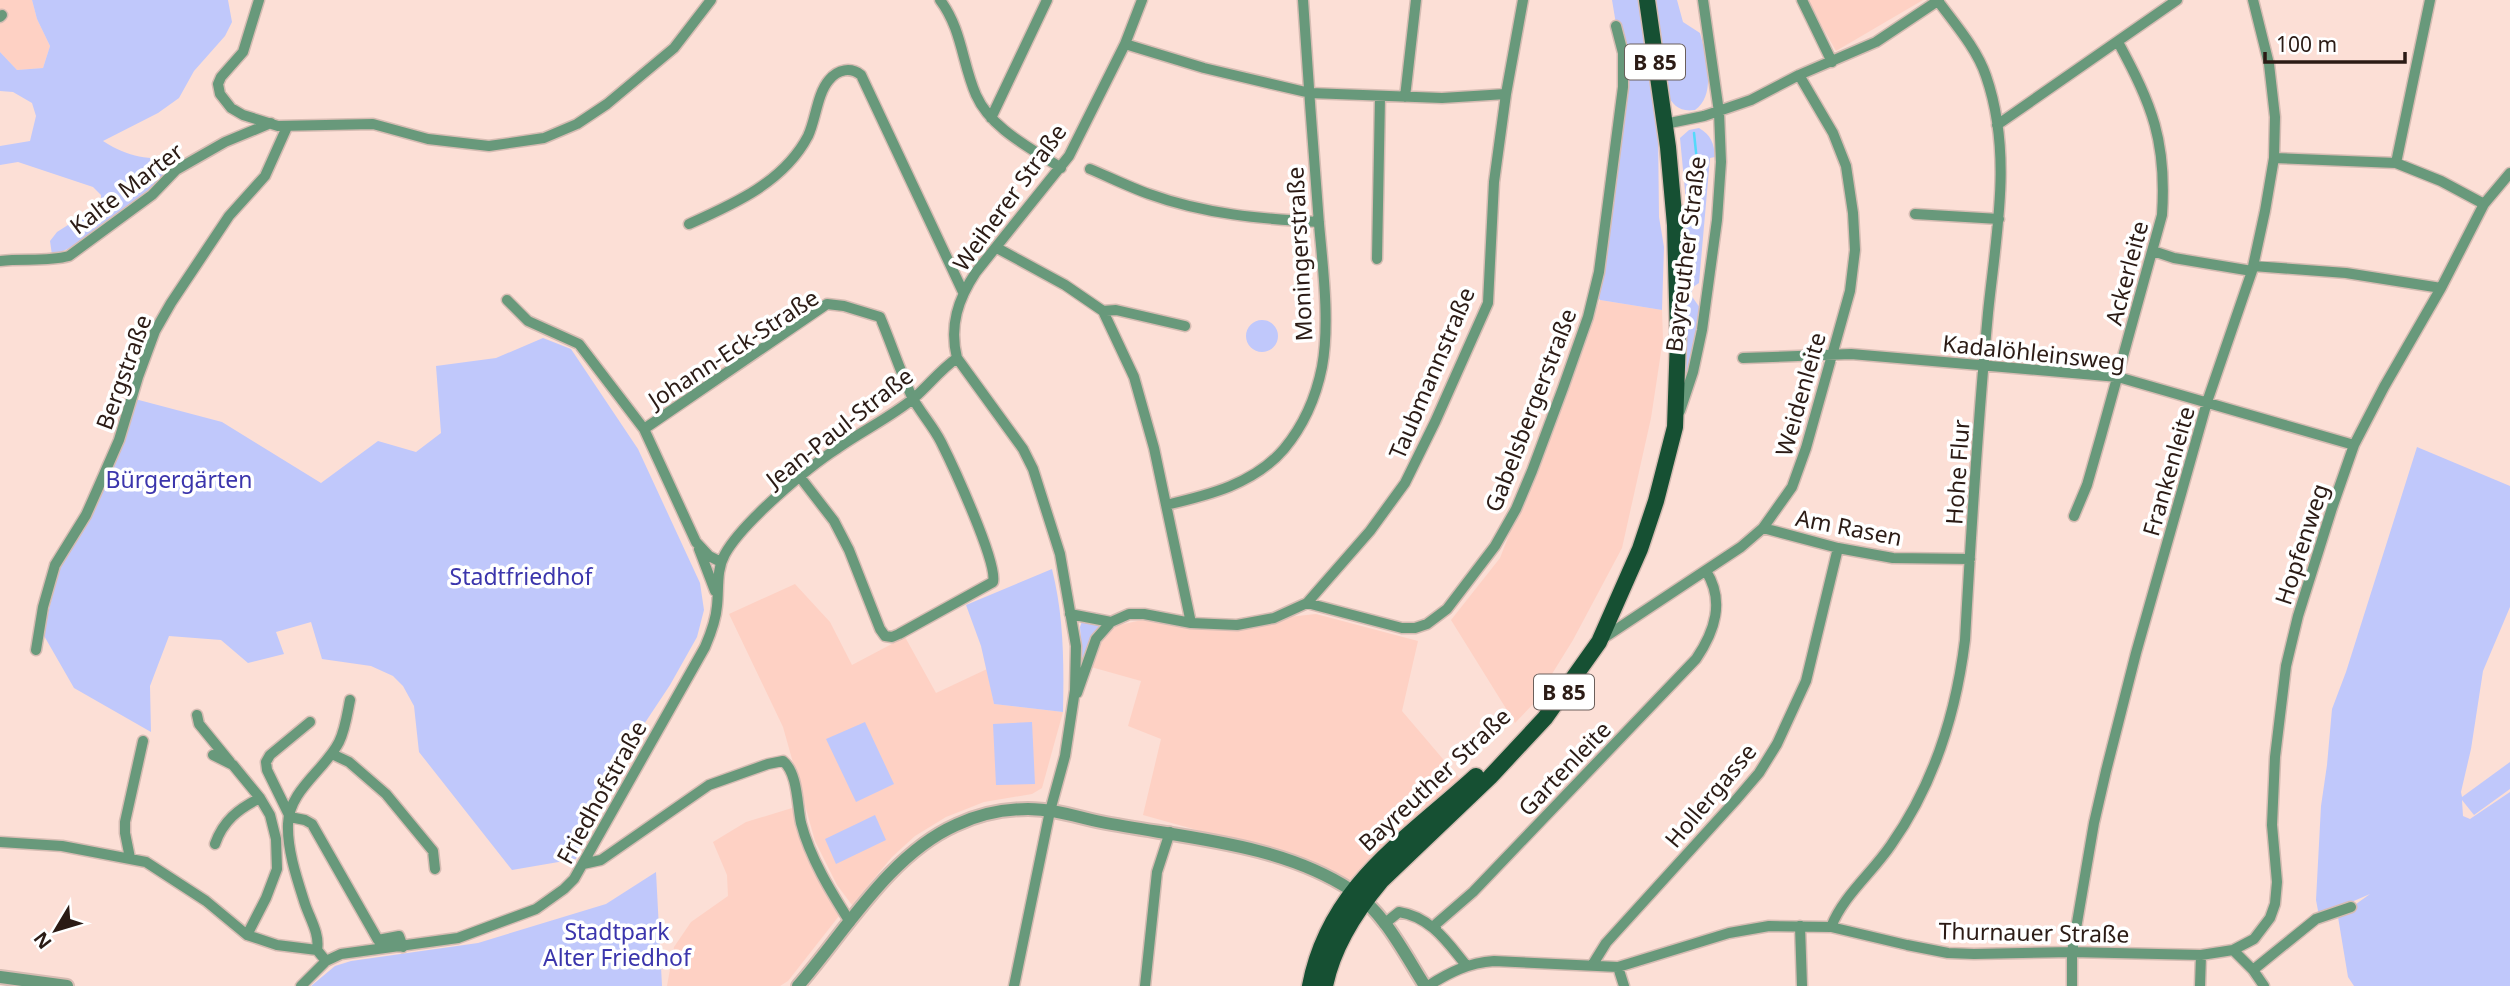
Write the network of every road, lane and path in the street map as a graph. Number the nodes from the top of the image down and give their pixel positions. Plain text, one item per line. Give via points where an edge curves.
1 (258, 0) edge
2 (711, 0) edge
3 (940, 0) edge
4 (955, 0) edge
5 (1047, 0) edge
6 (1142, 0) edge
7 (1303, 0) edge
8 (1416, 0) edge
9 (1523, 0) edge
10 (1647, 0) edge
11 (1703, 0) edge
12 (1802, 0) edge
13 (1939, 0) edge
14 (2177, 0) edge
15 (2253, 0) edge
16 (2430, 0) edge
17 (950, 12) junction
18 (1616, 26) dead end
19 (2118, 42) junction
20 (1125, 44) junction
21 (1832, 62) junction
22 (1799, 75) junction
23 (1310, 93) junction
24 (1506, 94) junction
25 (1380, 97) junction
26 (1405, 97) junction
27 (1719, 112) junction
28 (991, 118) junction
29 (1665, 124) junction
30 (279, 125) junction
31 (1997, 125) junction
32 (2274, 158) junction
33 (2396, 163) junction
34 (1060, 168) junction
35 (1090, 169) dead end
36 (2510, 173) edge
37 (2484, 204) junction
38 (1915, 214) dead end
39 (1998, 219) junction
40 (1319, 222) junction
41 (689, 224) dead end
42 (998, 248) junction
43 (2153, 251) junction
44 (1377, 259) dead end
45 (0, 261) edge
46 (2252, 268) junction
47 (2441, 288) junction
48 (963, 292) junction
49 (507, 300) dead end
50 (1103, 311) junction
51 (1185, 326) dead end
52 (1832, 354) junction
53 (957, 358) junction
54 (1743, 358) dead end
55 (1985, 366) junction
56 (2118, 377) junction
57 (1675, 392) junction
58 (913, 399) junction
59 (2207, 402) junction
60 (1675, 427) junction
61 (644, 429) junction
62 (2354, 445) junction
63 (800, 477) junction
64 (1166, 505) junction
65 (2074, 516) dead end
66 (1763, 528) junction
67 (696, 542) junction
68 (1838, 548) junction
69 (1970, 559) junction
70 (721, 562) junction
71 (1706, 571) junction
72 (718, 601) junction
73 (1307, 603) junction
74 (1070, 614) junction
75 (1111, 622) junction
76 (1191, 623) junction
77 (1599, 642) junction
78 (36, 650) dead end
79 (350, 701) dead end
80 (1073, 704) junction
81 (197, 715) dead end
82 (310, 722) dead end
83 (143, 741) dead end
84 (332, 754) junction
85 (213, 755) dead end
86 (233, 765) junction
87 (260, 798) junction
88 (1050, 811) junction
89 (289, 817) junction
90 (1170, 832) junction
91 (0, 842) edge
92 (215, 844) dead end
93 (130, 858) junction
94 (583, 864) junction
95 (435, 869) dead end
96 (1357, 896) junction
97 (2351, 907) dead end
98 (850, 922) junction
99 (1384, 924) junction
100 (1800, 926) junction
101 (1831, 927) junction
102 (1436, 928) junction
103 (247, 935) junction
104 (403, 947) junction
105 (317, 950) junction
106 (2233, 950) junction
107 (2072, 952) junction
108 (2201, 955) junction
109 (326, 961) junction
110 (1593, 964) junction
111 (1466, 965) junction
112 (1618, 967) junction
113 (2253, 970) junction
114 (0, 977) edge
115 (34, 985) edge
116 (67, 986) edge
117 (301, 986) edge
118 (798, 986) edge
119 (1014, 986) edge
120 (1145, 986) edge
121 (1310, 986) edge
122 (1325, 986) edge
123 (1427, 986) edge
124 (1624, 986) edge
125 (1802, 986) edge
126 (2072, 986) edge
127 (2200, 986) edge
128 (2264, 986) edge

1 - 30 street via 243,52 218,85 231,108
2 - 30 street via 674,48 638,80 577,124 544,138 489,146 428,139 373,124
3 - 17 street
4 - 17 street
5 - 28 street
6 - 20 street, Weiherer Straße
7 - 23 street, Moningerstraße
8 - 26 street
9 - 24 street, Taubmannstraße
10 - 29 main road, Bayreuther Straße / B 85
11 - 27 street, Bayreuther Straße
12 - 21 street
13 - 21 street via 1876,42
13 - 31 street, Hohe Flur via 1979,60
14 - 19 street
15 - 32 street, Frankenleite via 2269,64
16 - 33 street
17 - 28 street via 975,94
18 - 73 street, Gabelsbergerstraße via 1623,53 1623,87 1599,272 1588,317 1516,509 1472,578 1447,609 1427,624 1402,628
19 - 31 street
19 - 43 street, Ackerleite via 2159,134 2164,183
20 - 23 street
20 - 34 street, Weiherer Straße
21 - 22 street
22 - 27 street
22 - 52 street, Weidenleite via 1842,155 1853,213 1850,291
23 - 25 street
23 - 40 street, Moningerstraße
24 - 26 street
24 - 73 street, Taubmannstraße via 1493,183 1488,303 1405,482 1370,531
25 - 26 street
25 - 44 street
27 - 29 street
27 - 60 street, Bayreuther Straße via 1717,220 1702,330
28 - 34 street
29 - 57 main road, Bayreuther Straße / B 85 via 1675,225
30 - 45 street, Kalte Marter via 225,142 176,170 152,195 69,256
30 - 78 street, Bergstraße via 265,176 229,216 155,331 99,488 55,565
31 - 39 street, Hohe Flur via 2001,156
32 - 33 street
32 - 46 street, Frankenleite
33 - 37 street
34 - 42 street, Weiherer Straße
35 - 40 street via 1150,195 1196,208
36 - 37 street, Hopfenweg
37 - 47 street, Hopfenweg
38 - 39 street
39 - 55 street, Hohe Flur
40 - 64 street, Moningerstraße via 1325,307 1322,365 1303,423 1284,449 1243,481
41 - 48 street via 735,204 778,172 808,136 828,81 854,69 861,75
42 - 48 street, Weiherer Straße
42 - 50 street
43 - 46 street
43 - 56 street, Ackerleite
46 - 47 street via 2346,273
46 - 59 street, Frankenleite
47 - 62 street, Hopfenweg
48 - 53 street, Weiherer Straße via 954,327
49 - 61 street via 528,321 579,344
50 - 51 street
50 - 64 street via 1134,377
52 - 54 street, Kadalöhleinsweg
52 - 55 street, Kadalöhleinsweg
52 - 66 street, Weidenleite via 1792,487
53 - 58 street, Jean-Paul-Straße
53 - 74 street via 1033,469 1060,554
55 - 56 street, Kadalöhleinsweg
55 - 69 street, Hohe Flur
56 - 59 street, Kadalöhleinsweg
56 - 65 street, Ackerleite
57 - 60 main road, Bayreuther Straße / B 85
57 - 96 main road, Bayreuther Straße / B 85 via 1634,541 1580,652 1513,740 1414,829
58 - 61 street, Johann-Eck-Straße via 880,317 827,304
58 - 63 street, Jean-Paul-Straße
58 - 63 street, Johann-Eck-Straße via 957,476 989,558 993,582 900,634 885,636 834,521
59 - 62 street, Kadalöhleinsweg
59 - 107 street, Frankenleite via 2106,771
60 - 77 main road, Bayreuther Straße / B 85 via 1640,549
61 - 67 street
62 - 106 street, Hopfenweg via 2286,666 2275,757 2275,904 2261,932
63 - 70 street, Jean-Paul-Straße via 747,526
64 - 76 street
66 - 68 street, Am Rasen
66 - 71 street, Weidenleite
67 - 70 street
67 - 72 street
68 - 69 street, Am Rasen via 1892,558
68 - 110 street, Hollergasse via 1806,681 1777,744 1759,773 1606,943
69 - 101 street, Hohe Flur via 1959,686 1936,761 1897,837 1837,911
70 - 72 street, Friedhofstraße
71 - 77 street, Weidenleite
71 - 102 street, Gartenleite via 1718,599 1717,612 1696,659
72 - 94 street, Friedhofstraße via 705,647
73 - 76 street via 1256,622
74 - 75 street
74 - 80 street via 1076,646
75 - 76 street via 1143,614
75 - 80 street via 1090,651
77 - 96 main road, Bayreuther Straße / B 85 via 1519,748 1381,881
79 - 84 street
80 - 88 street
81 - 86 street via 199,724
82 - 89 street via 266,762
83 - 93 street via 127,803
84 - 89 street via 310,778
84 - 95 street via 349,762 386,794 433,851
85 - 86 street
86 - 87 street
87 - 92 street via 221,828
87 - 103 street via 276,839 276,869
88 - 90 street
88 - 98 street via 1007,810 955,825 892,872
88 - 119 street
89 - 104 street via 312,824 378,940 399,936
89 - 105 street via 293,862 319,941
90 - 96 street via 1282,859
90 - 120 street via 1157,872
91 - 93 street via 62,846
93 - 103 street via 146,862 206,901
94 - 98 street via 601,860 709,785 783,761 788,765 811,851
94 - 104 street, Friedhofstraße via 574,879 536,909 458,939
96 - 99 street
96 - 121 main road, B 85 via 1329,928
96 - 122 main road, B 85
97 - 113 street via 2316,919
98 - 118 street
99 - 102 street via 1399,912
99 - 123 street
100 - 101 street, Thurnauer Straße
100 - 112 street, Thurnauer Straße via 1749,928
100 - 125 street
101 - 107 street, Thurnauer Straße via 1948,953
102 - 111 street
103 - 105 street
104 - 109 street, Friedhofstraße via 359,950
105 - 109 street
106 - 108 street, Thurnauer Straße
106 - 113 street
107 - 108 street, Thurnauer Straße
107 - 126 street, Frankenleite
108 - 127 street
109 - 117 street, Friedhofstraße
110 - 111 street, Thurnauer Straße via 1494,961
110 - 112 street, Thurnauer Straße
111 - 123 street, Thurnauer Straße
112 - 124 street
113 - 128 street
114 - 115 street
115 - 116 street

